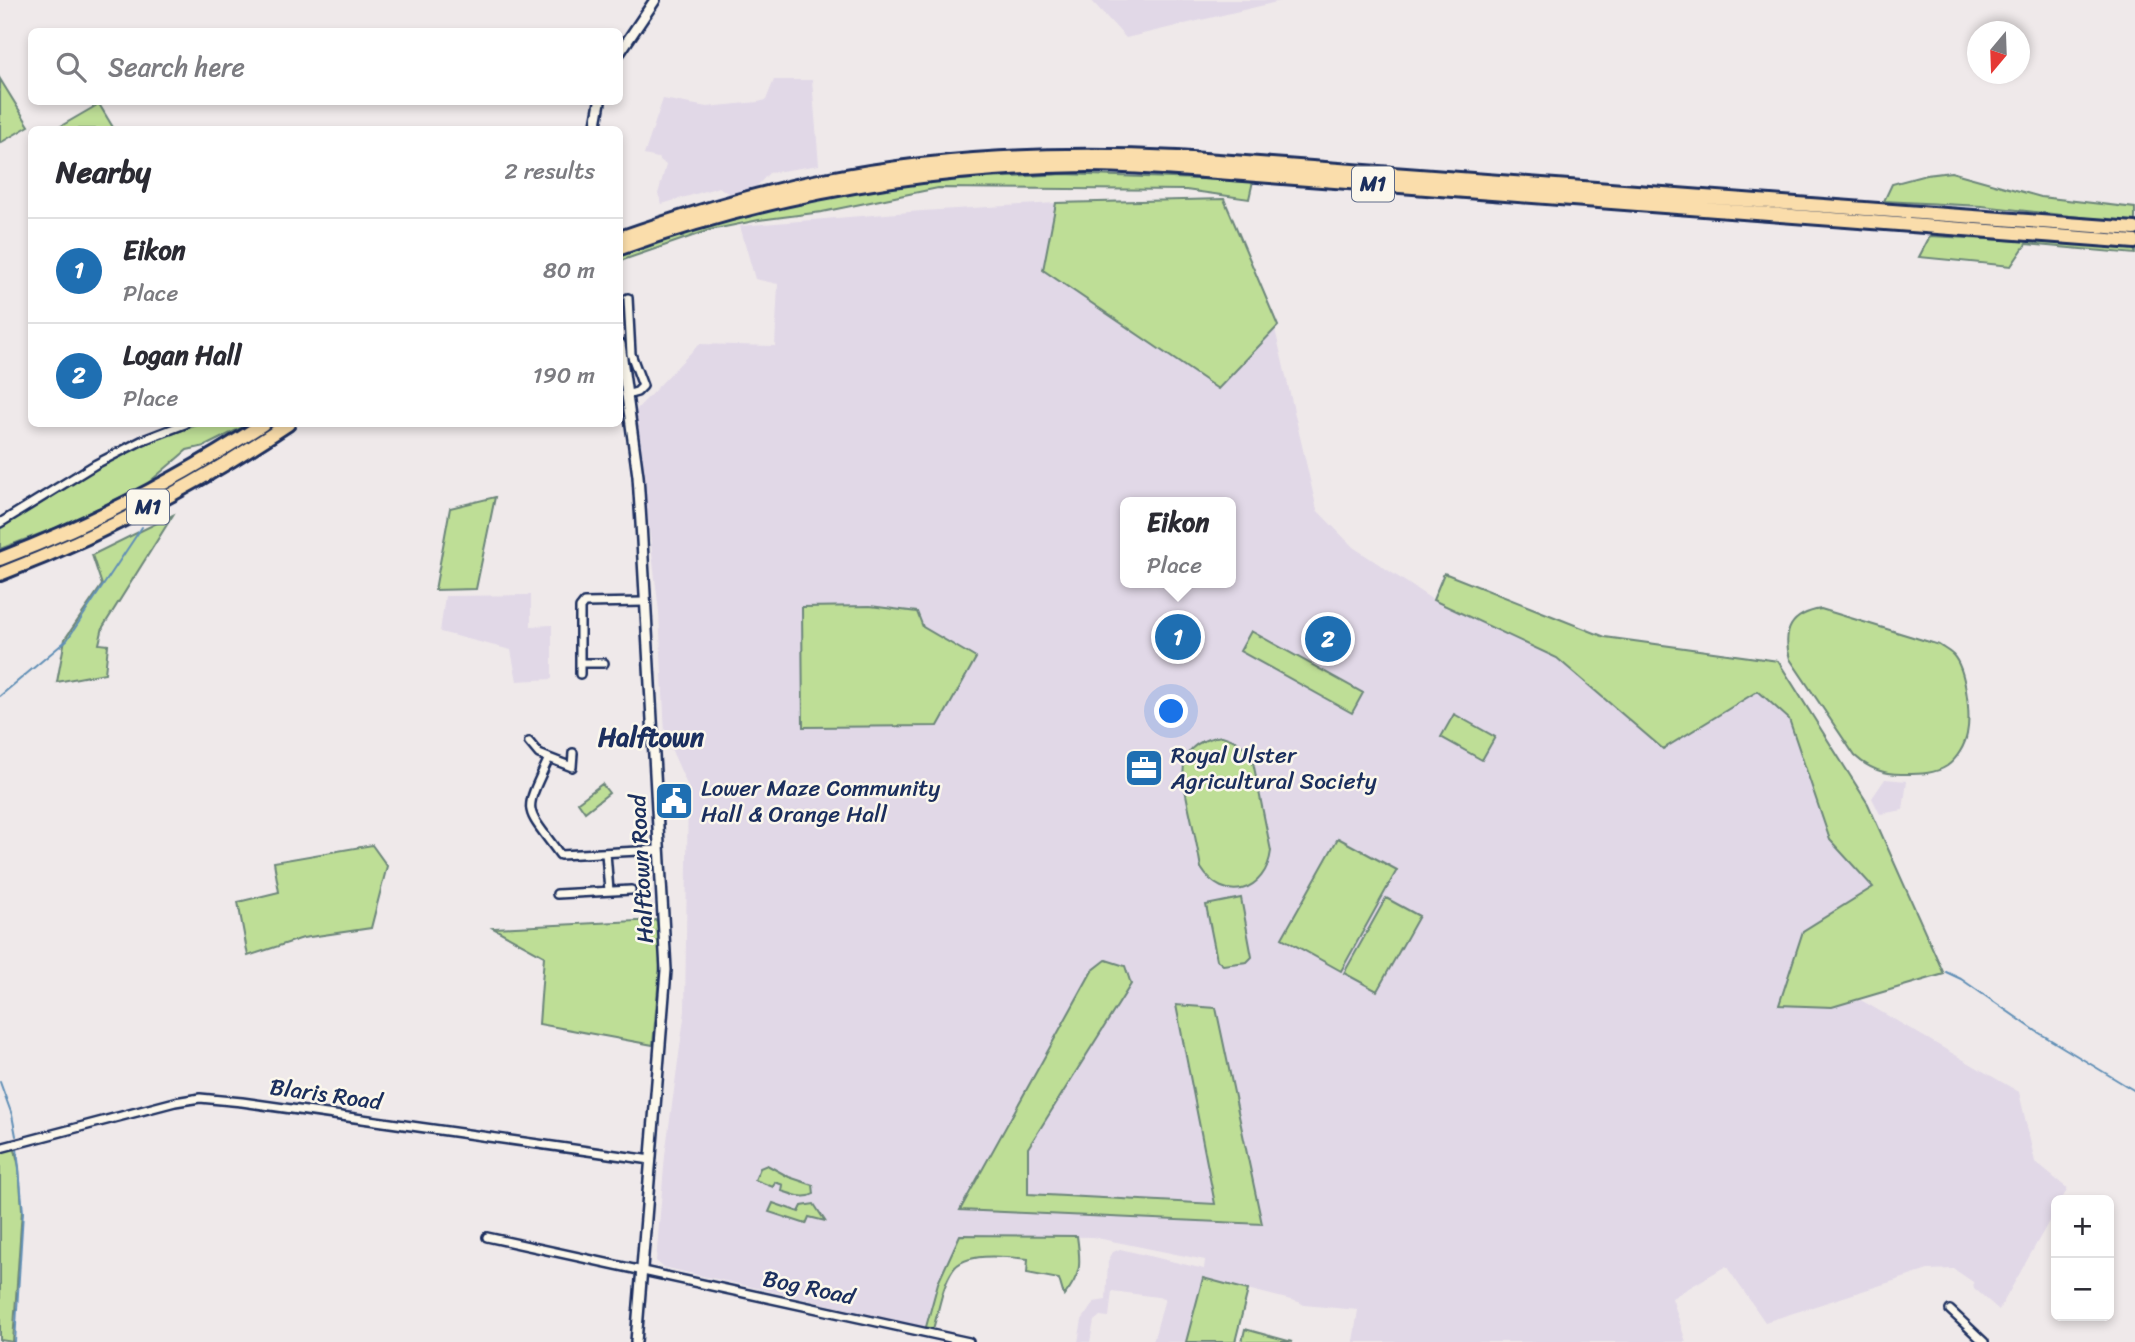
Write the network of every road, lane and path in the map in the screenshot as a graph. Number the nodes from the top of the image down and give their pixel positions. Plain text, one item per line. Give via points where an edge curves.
1 (655, 0) edge
2 (623, 48) edge
3 (599, 105) edge
4 (596, 126) edge
5 (2135, 229) edge
6 (623, 236) edge
7 (2135, 242) edge
8 (623, 247) edge
9 (628, 298) dead end
10 (623, 370) edge
11 (626, 395) junction
12 (177, 427) edge
13 (257, 427) edge
14 (283, 427) edge
15 (0, 523) edge
16 (0, 559) edge
17 (0, 574) edge
18 (645, 602) junction
19 (580, 663) junction
20 (604, 663) dead end
21 (580, 674) dead end
22 (529, 742) dead end
23 (573, 753) dead end
24 (549, 758) junction
25 (659, 850) junction
26 (606, 853) junction
27 (631, 890) dead end
28 (609, 891) junction
29 (557, 894) dead end
30 (0, 1149) edge
31 (651, 1160) junction
32 (487, 1237) dead end
33 (641, 1271) junction
34 (1950, 1310) dead end
35 (636, 1342) edge
36 (969, 1342) edge
37 (1984, 1342) edge

1 - 2 street
3 - 4 street
5 - 6 highway, M1 via 1090,155 945,162 823,180
7 - 8 highway, M1 via 1090,165 1004,169 853,186 771,203
9 - 11 street via 631,354 643,386
10 - 11 street, Halftown Road
11 - 18 street, Halftown Road via 638,476
12 - 15 street via 96,464
13 - 16 highway, M1 via 110,511
14 - 17 highway, M1 via 138,512
18 - 19 street via 584,603 580,608
18 - 25 street, Halftown Road
19 - 20 street
19 - 21 street
22 - 24 street
23 - 24 street via 572,767
24 - 26 street via 531,798 534,822 560,855
25 - 26 street
25 - 31 street, Halftown Road via 666,970
26 - 28 street
27 - 28 street
28 - 29 street
30 - 31 street, Blaris Road via 200,1098
31 - 33 street, Halftown Road
32 - 33 street, Bog Road
33 - 35 street, Halftown Road
33 - 36 street, Bog Road
34 - 37 street

